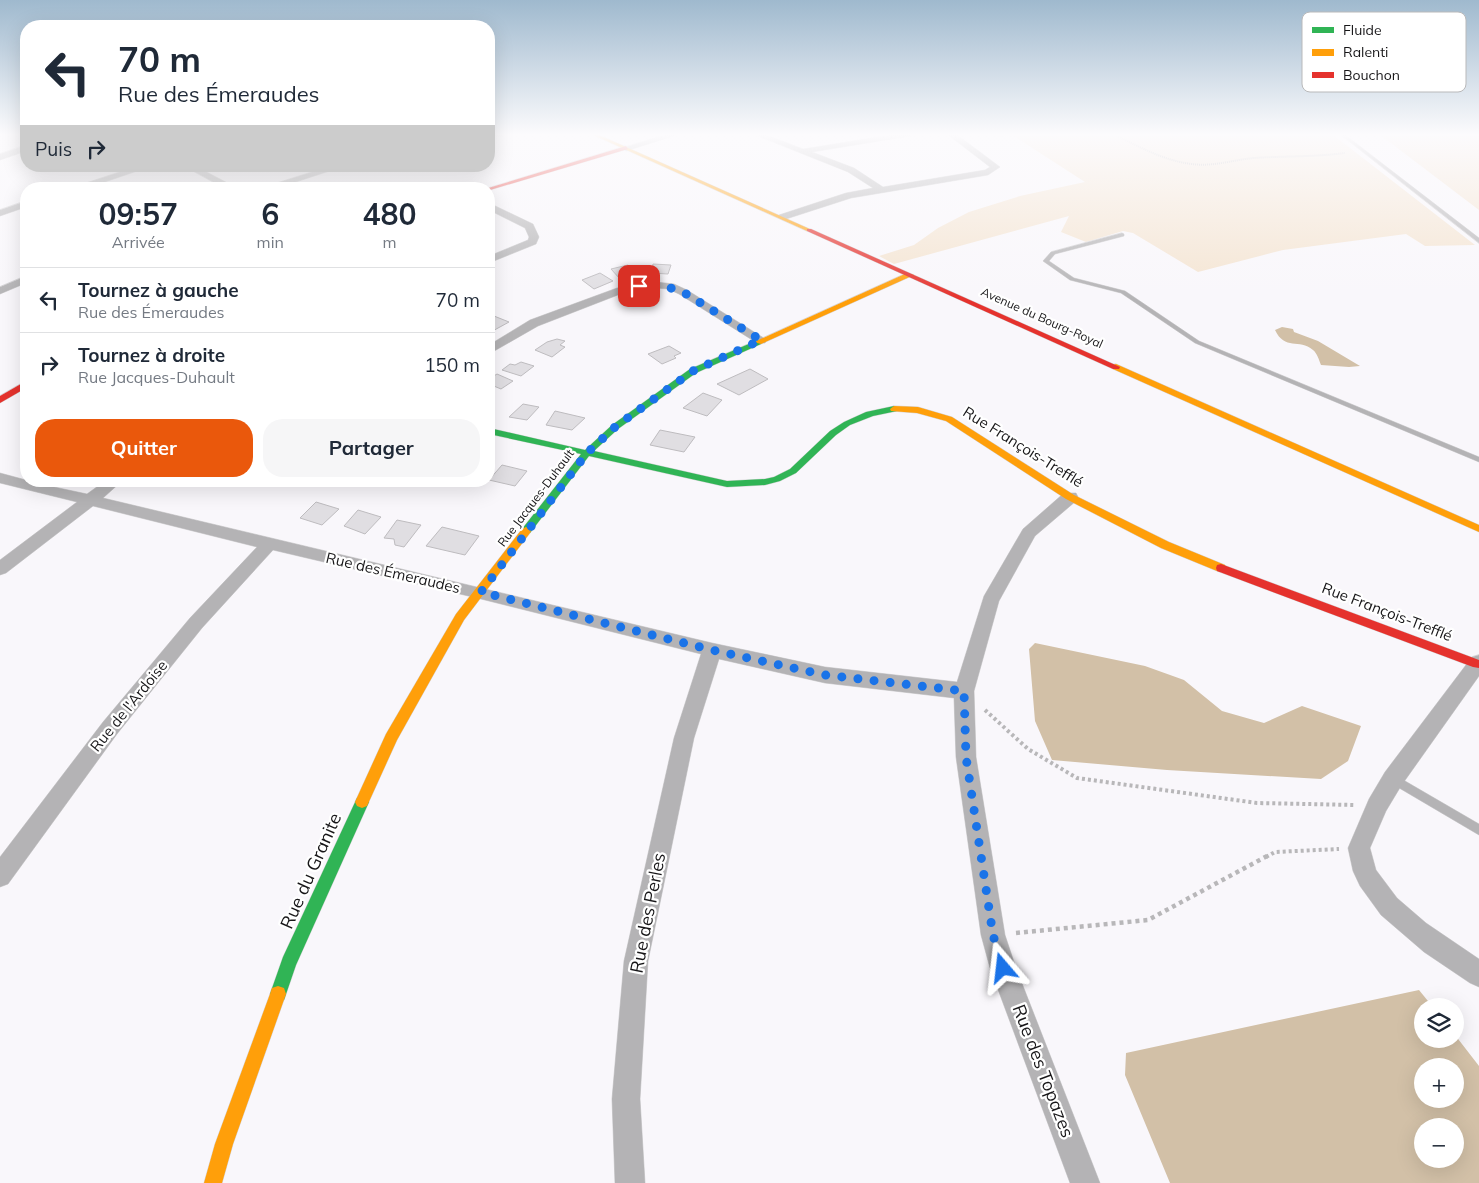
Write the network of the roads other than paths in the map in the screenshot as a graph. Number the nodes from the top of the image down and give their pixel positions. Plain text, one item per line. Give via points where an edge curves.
1 (720, 189) edge
2 (887, 189) edge
3 (1412, 189) edge
4 (882, 190) joint
5 (20, 206) edge
6 (495, 209) edge
7 (0, 213) edge
8 (783, 217) junction
9 (1122, 235) dead end
10 (1479, 242) edge
11 (495, 258) edge
12 (910, 275) junction
13 (20, 282) edge
14 (0, 292) edge
15 (761, 340) junction
16 (495, 346) edge
17 (20, 388) edge
18 (0, 400) edge
19 (495, 432) edge
20 (587, 453) junction
21 (1479, 460) edge
22 (0, 478) edge
23 (20, 483) edge
24 (37, 487) edge
25 (107, 487) edge
26 (1070, 497) junction
27 (91, 500) junction
28 (1479, 529) edge
29 (269, 544) junction
30 (0, 569) edge
31 (481, 592) junction
32 (712, 650) junction
33 (1478, 663) edge
34 (964, 691) junction
35 (1393, 779) junction
36 (1479, 830) edge
37 (0, 876) edge
38 (1479, 974) edge
39 (213, 1183) edge
40 (630, 1183) edge
41 (1085, 1183) edge

1 - 8 street, Avenue du Bourg-Royal
2 - 4 street
3 - 10 lane
4 - 8 street via 830,200
5 - 7 street
6 - 11 street via 528,226 534,237 522,248
8 - 12 street, Avenue du Bourg-Royal
9 - 21 lane via 1053,253 1046,260 1072,279 1123,292 1197,342
12 - 15 street, Rue Jacques-Duhault
12 - 28 street, Avenue du Bourg-Royal
13 - 14 street
15 - 16 street via 683,292 670,286 656,285 620,290 534,323
15 - 20 street, Rue Jacques-Duhault via 693,371 615,427
17 - 18 street
19 - 20 street, Rue François-Trefflé
20 - 26 street, Rue François-Trefflé via 727,484 752,483 778,479 795,469 834,432 852,420 886,410 918,410 949,418
20 - 31 street, Rue Jacques-Duhault
22 - 23 street, Rue des Émeraudes
24 - 27 street, Rue des Émeraudes
25 - 27 street
26 - 33 street, Rue François-Trefflé via 1165,545 1219,567
26 - 34 street, Rue des Topazes via 1029,533 990,601
27 - 29 street, Rue des Émeraudes
27 - 30 street
29 - 31 street, Rue des Émeraudes
29 - 37 street, Rue de l'Ardoise via 196,623 110,728
31 - 32 street, Rue des Émeraudes
31 - 39 street, Rue du Granite via 460,616 390,738 289,963
32 - 34 street, Rue des Émeraudes via 825,675
32 - 40 street, Rue des Perles via 684,738 636,961 626,1098
33 - 35 street
34 - 41 street, Rue des Topazes via 966,757 993,935
35 - 36 lane
35 - 38 street via 1359,848 1368,877 1388,906

